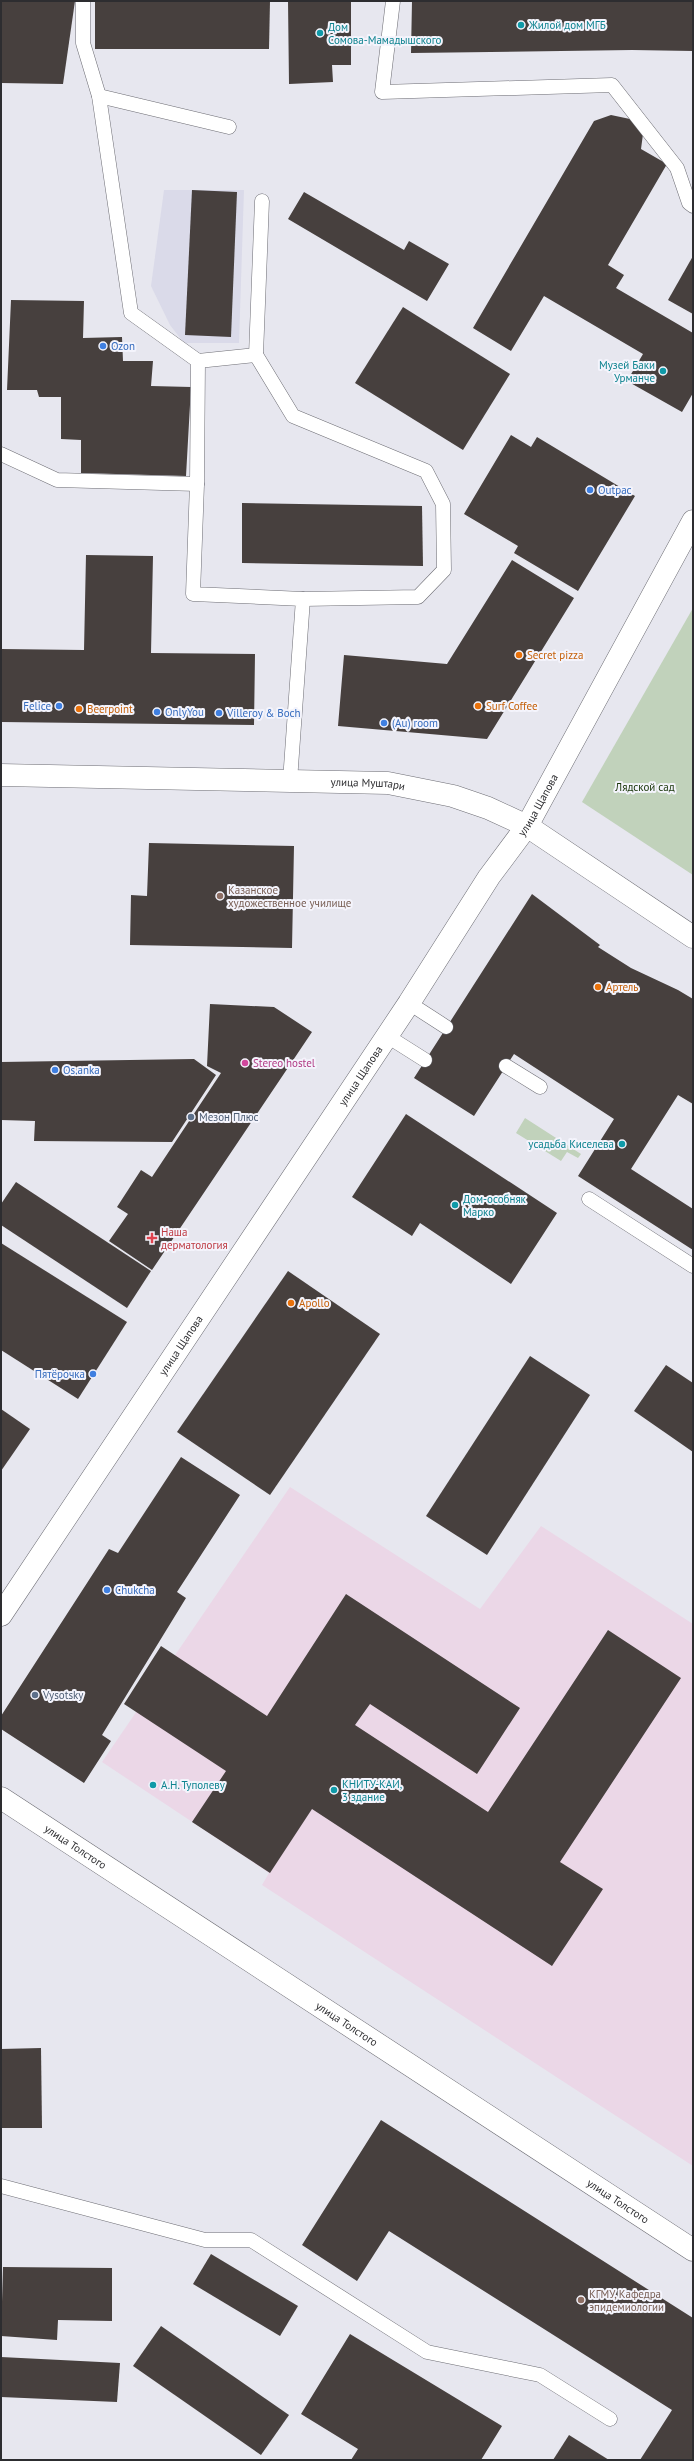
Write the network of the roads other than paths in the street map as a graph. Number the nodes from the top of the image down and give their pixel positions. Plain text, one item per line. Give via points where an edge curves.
1 (83, 1) edge
2 (393, 1) edge
3 (99, 96) junction
4 (229, 127) dead end
5 (262, 201) dead end
6 (693, 206) edge
7 (256, 356) junction
8 (198, 361) junction
9 (1, 454) edge
10 (197, 484) junction
11 (693, 521) edge
12 (303, 599) junction
13 (1, 775) edge
14 (290, 781) junction
15 (527, 826) junction
16 (693, 937) edge
17 (409, 1003) junction
18 (446, 1027) dead end
19 (387, 1036) junction
20 (424, 1060) dead end
21 (506, 1066) dead end
22 (540, 1087) dead end
23 (589, 1199) dead end
24 (693, 1266) edge
25 (1, 1615) edge
26 (1, 1798) edge
27 (1, 2186) edge
28 (693, 2250) edge
29 (610, 2419) dead end

1 - 3 lane via 83,43
2 - 6 lane via 382,92 612,85 677,168 688,203
3 - 4 lane
3 - 8 lane via 131,313
5 - 7 lane
7 - 8 lane
7 - 12 lane via 294,416 426,471 443,504 444,570 418,597
8 - 10 lane
9 - 10 lane via 58,480
10 - 12 lane via 193,594
11 - 15 street, улица Щапова
12 - 14 lane
13 - 14 street, улица Муштари
14 - 15 street, улица Муштари via 388,783 419,788 488,808
15 - 16 street, улица Муштари
15 - 17 street, улица Щапова via 489,877
17 - 18 lane
17 - 19 street, улица Щапова
19 - 20 lane
19 - 25 street, улица Щапова
21 - 22 lane
23 - 24 lane
26 - 28 street, улица Толстого
27 - 29 lane via 205,2240 251,2240 428,2352 540,2375

